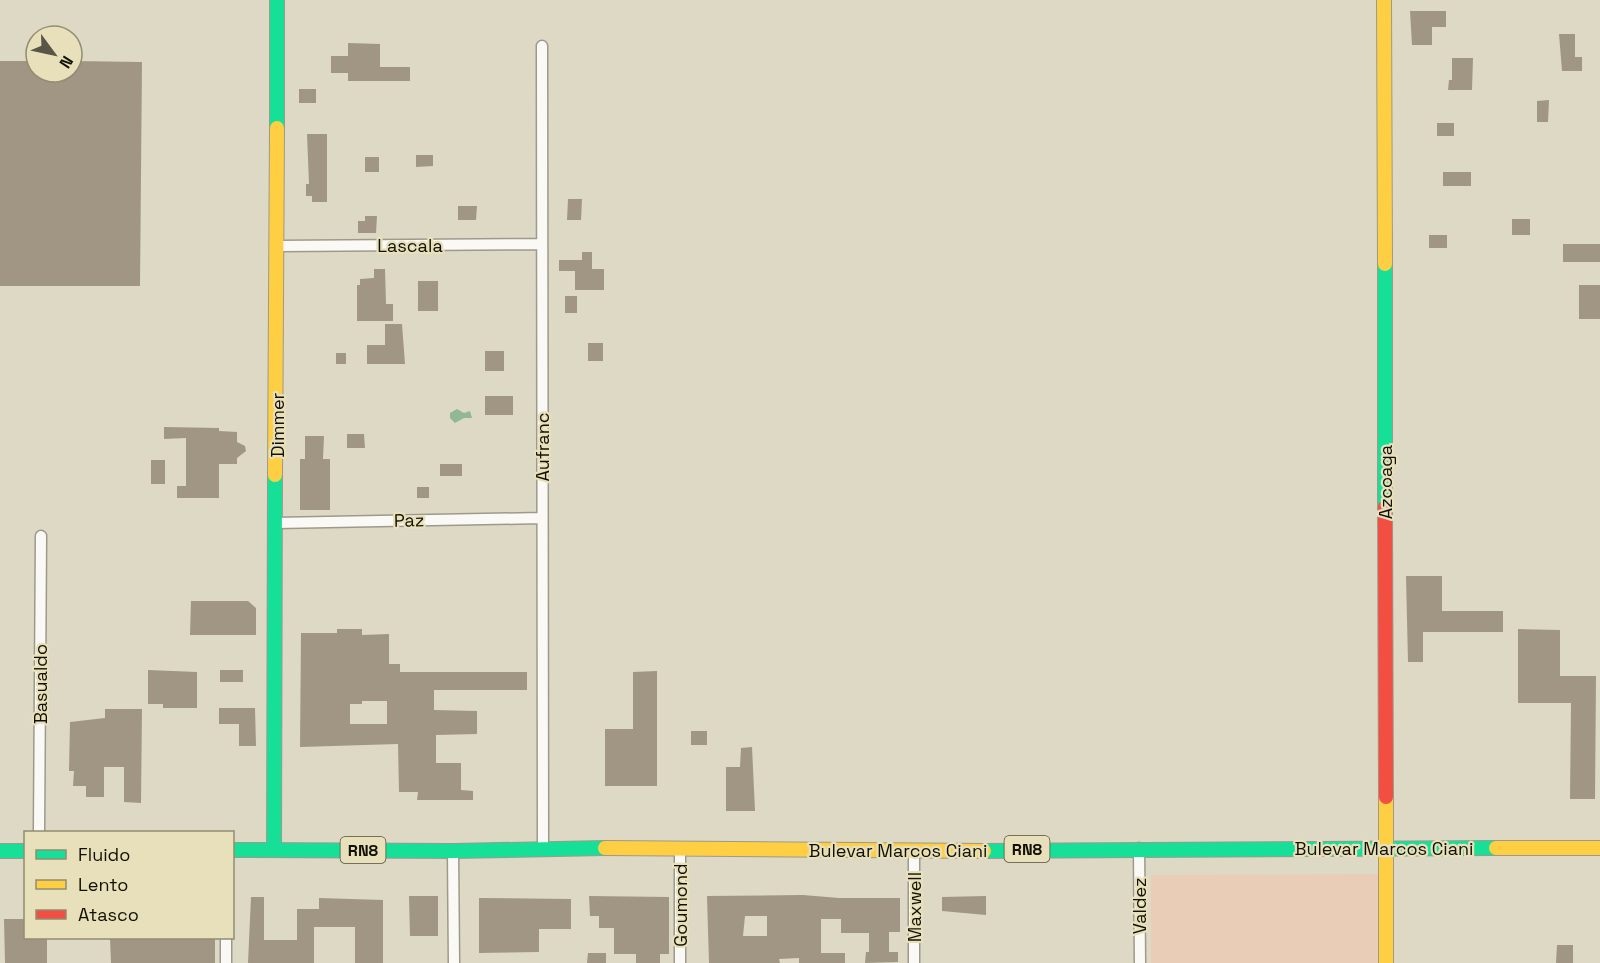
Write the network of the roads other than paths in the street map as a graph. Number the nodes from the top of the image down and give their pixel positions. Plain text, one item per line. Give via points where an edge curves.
1 (277, 0) edge
2 (1384, 0) edge
3 (542, 46) dead end
4 (542, 244) junction
5 (278, 246) junction
6 (542, 518) junction
7 (276, 523) junction
8 (41, 537) dead end
9 (39, 831) edge
10 (543, 847) junction
11 (1386, 847) junction
12 (680, 848) junction
13 (1139, 848) junction
14 (1600, 848) edge
15 (273, 849) junction
16 (234, 850) edge
17 (0, 851) edge
18 (24, 851) edge
19 (453, 851) junction
20 (914, 851) junction
21 (226, 939) edge
22 (226, 963) edge
23 (454, 963) edge
24 (680, 963) edge
25 (914, 963) edge
26 (1140, 963) edge
27 (1386, 963) edge

1 - 5 main road, Dimmer
2 - 11 main road, Azcoaga
3 - 4 street, Aufranc
4 - 5 street, Lascala
4 - 6 street, Aufranc
5 - 7 main road, Dimmer
6 - 7 street, Paz
6 - 10 street, Aufranc
7 - 15 main road, Dimmer
8 - 9 street, Basualdo
10 - 12 main road, Bulevar Marcos Ciani / RN8
10 - 19 main road, Bulevar Marcos Ciani / RN8
11 - 13 main road, Bulevar Marcos Ciani / RN8
11 - 14 main road, Bulevar Marcos Ciani / RN8
11 - 27 main road, Azcoaga
12 - 20 main road, Bulevar Marcos Ciani / RN8
12 - 24 street, Goumond
13 - 20 main road, Bulevar Marcos Ciani / RN8
13 - 26 street, Valdez
15 - 16 main road, Bulevar Marcos Ciani / RN8
15 - 19 main road, Bulevar Marcos Ciani / RN8
17 - 18 main road
19 - 23 street
20 - 25 street, Maxwell
21 - 22 street

